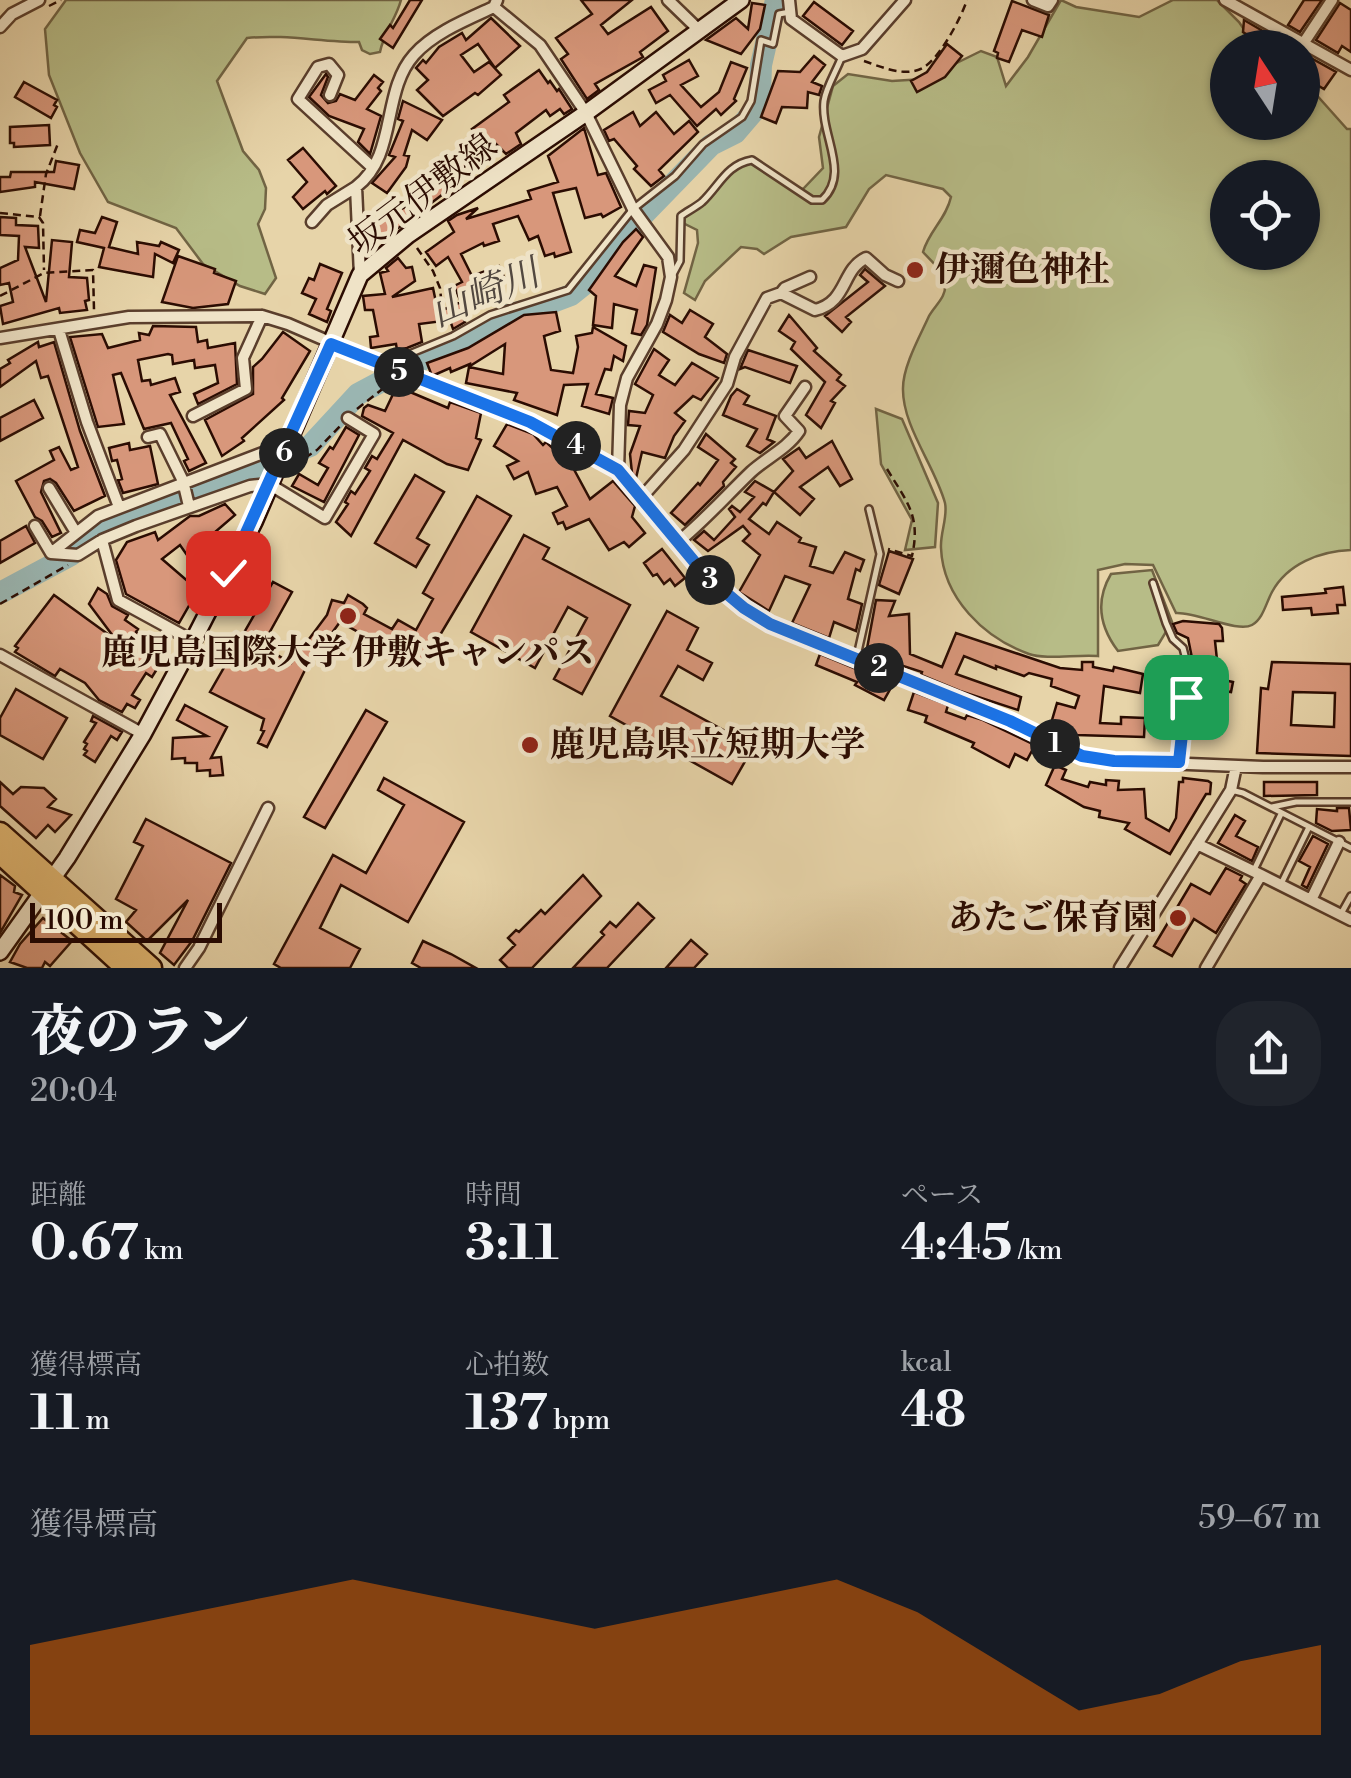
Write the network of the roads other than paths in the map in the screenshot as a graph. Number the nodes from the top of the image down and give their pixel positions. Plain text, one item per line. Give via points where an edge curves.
1 (39, 0) edge
2 (668, 0) edge
3 (742, 0) edge
4 (905, 0) edge
5 (1034, 0) edge
6 (1052, 0) edge
7 (1225, 0) edge
8 (1332, 0) edge
9 (496, 4) edge
10 (789, 6) edge
11 (0, 27) edge
12 (700, 30) junction
13 (1278, 30) edge
14 (1312, 30) edge
15 (1320, 53) edge
16 (842, 56) junction
17 (1351, 70) edge
18 (330, 95) dead end
19 (586, 114) junction
20 (372, 167) junction
21 (356, 187) junction
22 (633, 209) junction
23 (312, 222) dead end
24 (360, 275) junction
25 (671, 277) junction
26 (810, 277) dead end
27 (898, 281) dead end
28 (781, 293) junction
29 (262, 316) junction
30 (59, 330) junction
31 (0, 338) edge
32 (331, 344) junction
33 (382, 366) junction
34 (805, 386) dead end
35 (193, 416) dead end
36 (348, 418) dead end
37 (148, 436) dead end
38 (288, 445) junction
39 (618, 470) junction
40 (271, 480) junction
41 (183, 481) junction
42 (50, 488) dead end
43 (642, 496) junction
44 (189, 506) junction
45 (118, 507) junction
46 (869, 510) dead end
47 (35, 526) dead end
48 (76, 531) junction
49 (102, 540) junction
50 (676, 542) junction
51 (51, 553) junction
52 (1154, 583) dead end
53 (193, 642) junction
54 (0, 655) edge
55 (856, 659) junction
56 (143, 734) junction
57 (1179, 762) junction
58 (1236, 766) junction
59 (1351, 767) edge
60 (1232, 790) junction
61 (1351, 802) edge
62 (268, 808) dead end
63 (1269, 808) junction
64 (1281, 814) junction
65 (1309, 827) junction
66 (0, 833) edge
67 (1339, 842) junction
68 (1197, 844) junction
69 (1351, 848) edge
70 (0, 853) edge
71 (1257, 873) junction
72 (47, 885) junction
73 (1281, 885) junction
74 (1351, 896) edge
75 (1310, 900) junction
76 (1346, 918) edge
77 (0, 952) edge
78 (114, 963) edge
79 (151, 968) edge
80 (185, 968) edge
81 (1120, 968) edge
82 (1206, 968) edge

1 - 11 street
2 - 12 street
3 - 12 main road, 坂元伊敷線
4 - 16 street via 862,49
5 - 6 street via 1048,6
7 - 13 street
8 - 14 street
9 - 19 street via 540,45
9 - 20 street via 414,54
10 - 16 street via 792,19
10 - 22 lane via 779,14 773,44 761,40 742,117
12 - 19 main road, 坂元伊敷線
15 - 17 street
16 - 25 lane via 824,101 836,175 828,194 812,200 752,160 740,162 681,216 680,260
18 - 20 street via 338,75 330,64 318,67 298,99
19 - 22 street
19 - 24 main road, 坂元伊敷線
20 - 21 street
21 - 23 street
21 - 24 street
22 - 25 street via 668,257
22 - 33 lane via 568,290 490,316
24 - 32 main road, 坂元伊敷線
25 - 39 street via 657,324 627,378
26 - 28 street
27 - 28 street via 866,258 827,307 814,310
28 - 43 street via 767,298 726,384 684,450
29 - 30 street via 129,317
29 - 32 street
29 - 35 street via 243,358 246,390
30 - 31 street
30 - 45 street
32 - 33 street
32 - 38 main road, 坂元伊敷線
33 - 39 street via 530,422
34 - 50 street via 785,416 799,432 793,440
36 - 40 street via 374,434 325,518
37 - 41 street via 160,434
38 - 40 main road, 坂元伊敷線
38 - 41 street
39 - 43 street
40 - 44 street
40 - 53 main road, 坂元伊敷線
41 - 44 street
41 - 45 street
42 - 48 street
43 - 50 street
44 - 49 street
45 - 48 street
46 - 55 lane via 880,554
47 - 51 street
48 - 51 street
49 - 51 street via 78,555
49 - 53 street via 118,600
50 - 55 street via 744,608
52 - 57 lane via 1190,675
53 - 56 main road, 坂元伊敷線
54 - 56 street
55 - 57 street via 1082,756
56 - 72 main road, 坂元伊敷線
57 - 58 street
58 - 59 street
58 - 60 street
60 - 63 lane
60 - 68 street
61 - 63 lane
62 - 80 street
63 - 64 lane
64 - 65 lane
64 - 71 lane
65 - 67 lane
65 - 73 lane
66 - 72 highway
67 - 69 lane
67 - 75 street
68 - 71 street
68 - 81 street
70 - 72 highway
71 - 73 street
71 - 82 street
72 - 77 main road, 坂元伊敷線
72 - 78 highway
72 - 79 highway
73 - 75 street
74 - 76 lane
75 - 76 street

